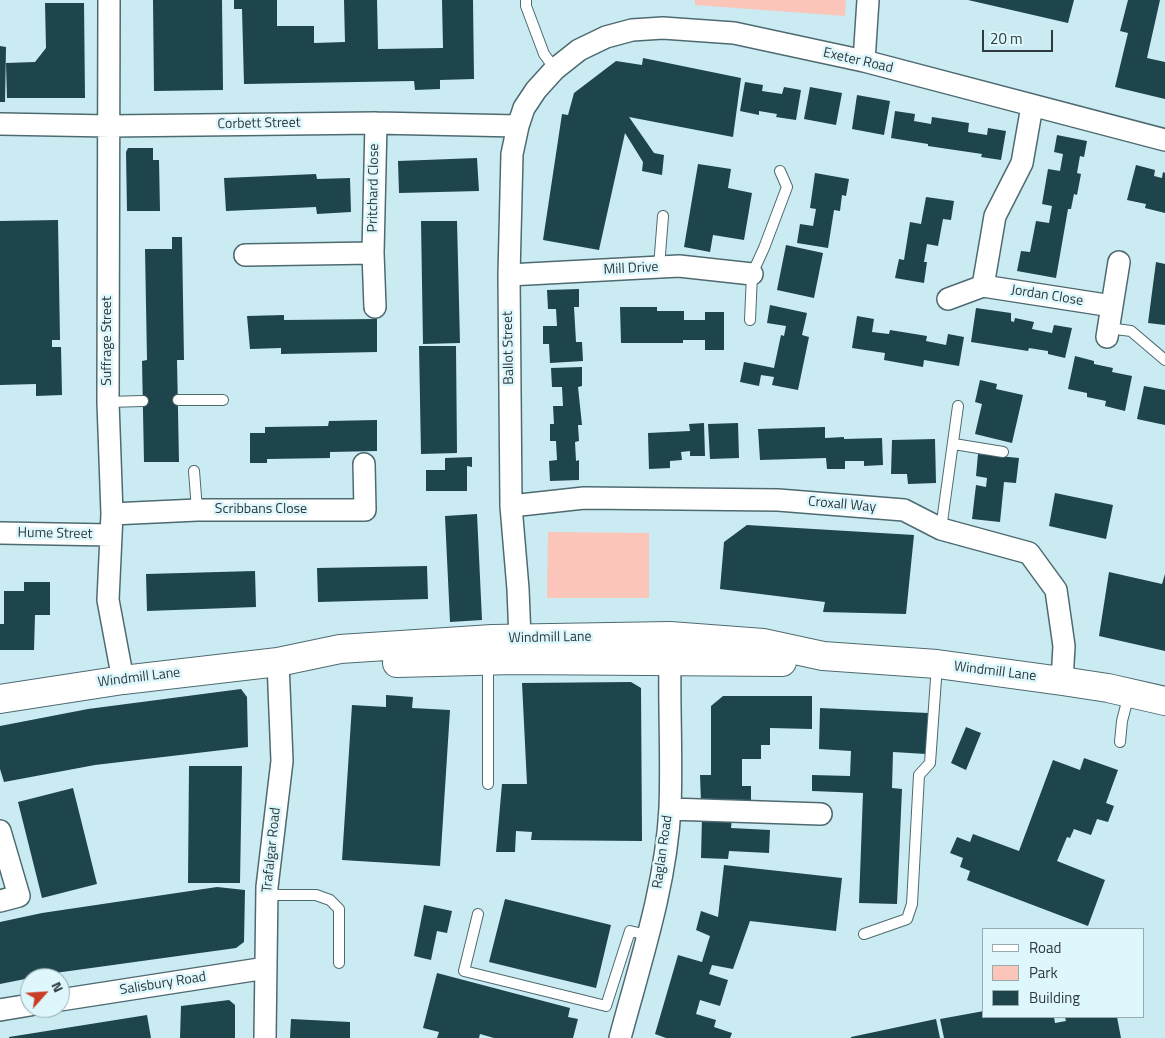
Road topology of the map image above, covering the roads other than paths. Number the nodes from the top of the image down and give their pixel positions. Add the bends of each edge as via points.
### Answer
1 (109, 0) edge
2 (526, 0) edge
3 (868, 0) edge
4 (864, 61) junction
5 (555, 69) junction
6 (1032, 106) junction
7 (376, 123) junction
8 (0, 124) edge
9 (110, 126) junction
10 (518, 126) junction
11 (1165, 140) edge
12 (780, 171) dead end
13 (663, 216) dead end
14 (373, 253) junction
15 (245, 254) dead end
16 (1119, 262) dead end
17 (659, 267) junction
18 (752, 274) junction
19 (509, 275) junction
20 (982, 286) junction
21 (948, 299) dead end
22 (1112, 306) junction
23 (375, 307) dead end
24 (750, 320) dead end
25 (1108, 332) joint
26 (1165, 360) edge
27 (178, 400) dead end
28 (223, 400) dead end
29 (143, 401) dead end
30 (108, 402) junction
31 (958, 406) dead end
32 (954, 444) junction
33 (1003, 452) dead end
34 (364, 464) dead end
35 (194, 470) dead end
36 (511, 506) junction
37 (197, 510) junction
38 (112, 514) junction
39 (941, 529) junction
40 (0, 533) edge
41 (111, 535) junction
42 (520, 639) junction
43 (672, 648) junction
44 (496, 661) junction
45 (571, 661) junction
46 (278, 662) junction
47 (937, 664) junction
48 (123, 680) junction
49 (1062, 681) junction
50 (1129, 693) junction
51 (0, 699) edge
52 (1165, 701) edge
53 (1120, 742) dead end
54 (488, 784) dead end
55 (670, 809) junction
56 (821, 814) dead end
57 (0, 830) edge
58 (267, 895) junction
59 (0, 901) edge
60 (478, 914) dead end
61 (864, 934) dead end
62 (647, 935) junction
63 (339, 963) dead end
64 (266, 968) junction
65 (70, 998) edge
66 (629, 1004) junction
67 (606, 1006) junction
68 (20, 1007) edge
69 (0, 1010) edge
70 (266, 1038) edge
71 (620, 1038) edge

1 - 9 street, Suffrage Street
2 - 5 lane via 544,54
3 - 4 street
4 - 5 street, Exeter Road via 734,33 663,28 632,30 606,37 579,50
4 - 6 street, Exeter Road
5 - 10 street, Ballot Street via 524,108
6 - 11 street, Exeter Road
6 - 20 street via 1022,163 995,216
7 - 9 street, Corbett Street
7 - 10 street, Corbett Street
7 - 14 street, Pritchard Close
8 - 9 street, Corbett Street
9 - 30 street, Suffrage Street
10 - 19 street, Ballot Street via 512,154
12 - 18 lane via 787,187
13 - 17 lane
14 - 15 street
14 - 23 street, Pritchard Close
16 - 22 street
17 - 18 street, Mill Drive
17 - 19 street, Mill Drive
18 - 24 lane
19 - 36 street, Ballot Street
20 - 21 street, Jordan Close
20 - 22 street, Jordan Close
22 - 25 street
25 - 26 lane via 1131,331
27 - 28 lane
29 - 30 lane
30 - 38 street, Suffrage Street
31 - 32 lane
32 - 33 lane
32 - 39 lane
34 - 37 street, Scribbans Close via 365,510
35 - 37 lane
36 - 39 street, Croxall Way via 584,498 778,500 904,510
36 - 42 street, Ballot Street
37 - 38 street, Scribbans Close
38 - 41 street, Suffrage Street
39 - 49 street, Croxall Way via 1029,554 1056,590 1064,646
40 - 41 street, Hume Street
41 - 48 street, Suffrage Street via 108,600
42 - 43 main road, Windmill Lane via 609,637
42 - 44 street via 515,648
42 - 45 street via 524,647 561,649
42 - 46 main road, Windmill Lane via 340,650
43 - 45 main road, Windmill Lane
43 - 47 main road, Windmill Lane via 783,662 823,656
43 - 55 street, Raglan Road
44 - 45 main road, Windmill Lane
44 - 46 main road, Windmill Lane via 343,665
44 - 54 lane
46 - 48 main road, Windmill Lane
46 - 58 street, Trafalgar Road via 282,761
47 - 49 main road, Windmill Lane
47 - 61 lane via 930,763 919,775 910,912 907,920
48 - 51 main road, Windmill Lane
49 - 50 main road, Windmill Lane
50 - 52 main road, Windmill Lane
50 - 53 lane
55 - 56 street
55 - 62 street, Raglan Road via 661,876
57 - 59 street via 19,896
58 - 63 lane via 316,895 330,900 339,909
58 - 64 street, Trafalgar Road
60 - 67 lane via 464,972
62 - 66 street, Raglan Road
62 - 67 lane via 630,931
64 - 65 street, Salisbury Road
64 - 70 street, Trafalgar Road
66 - 67 lane
66 - 71 street, Raglan Road
68 - 69 street

